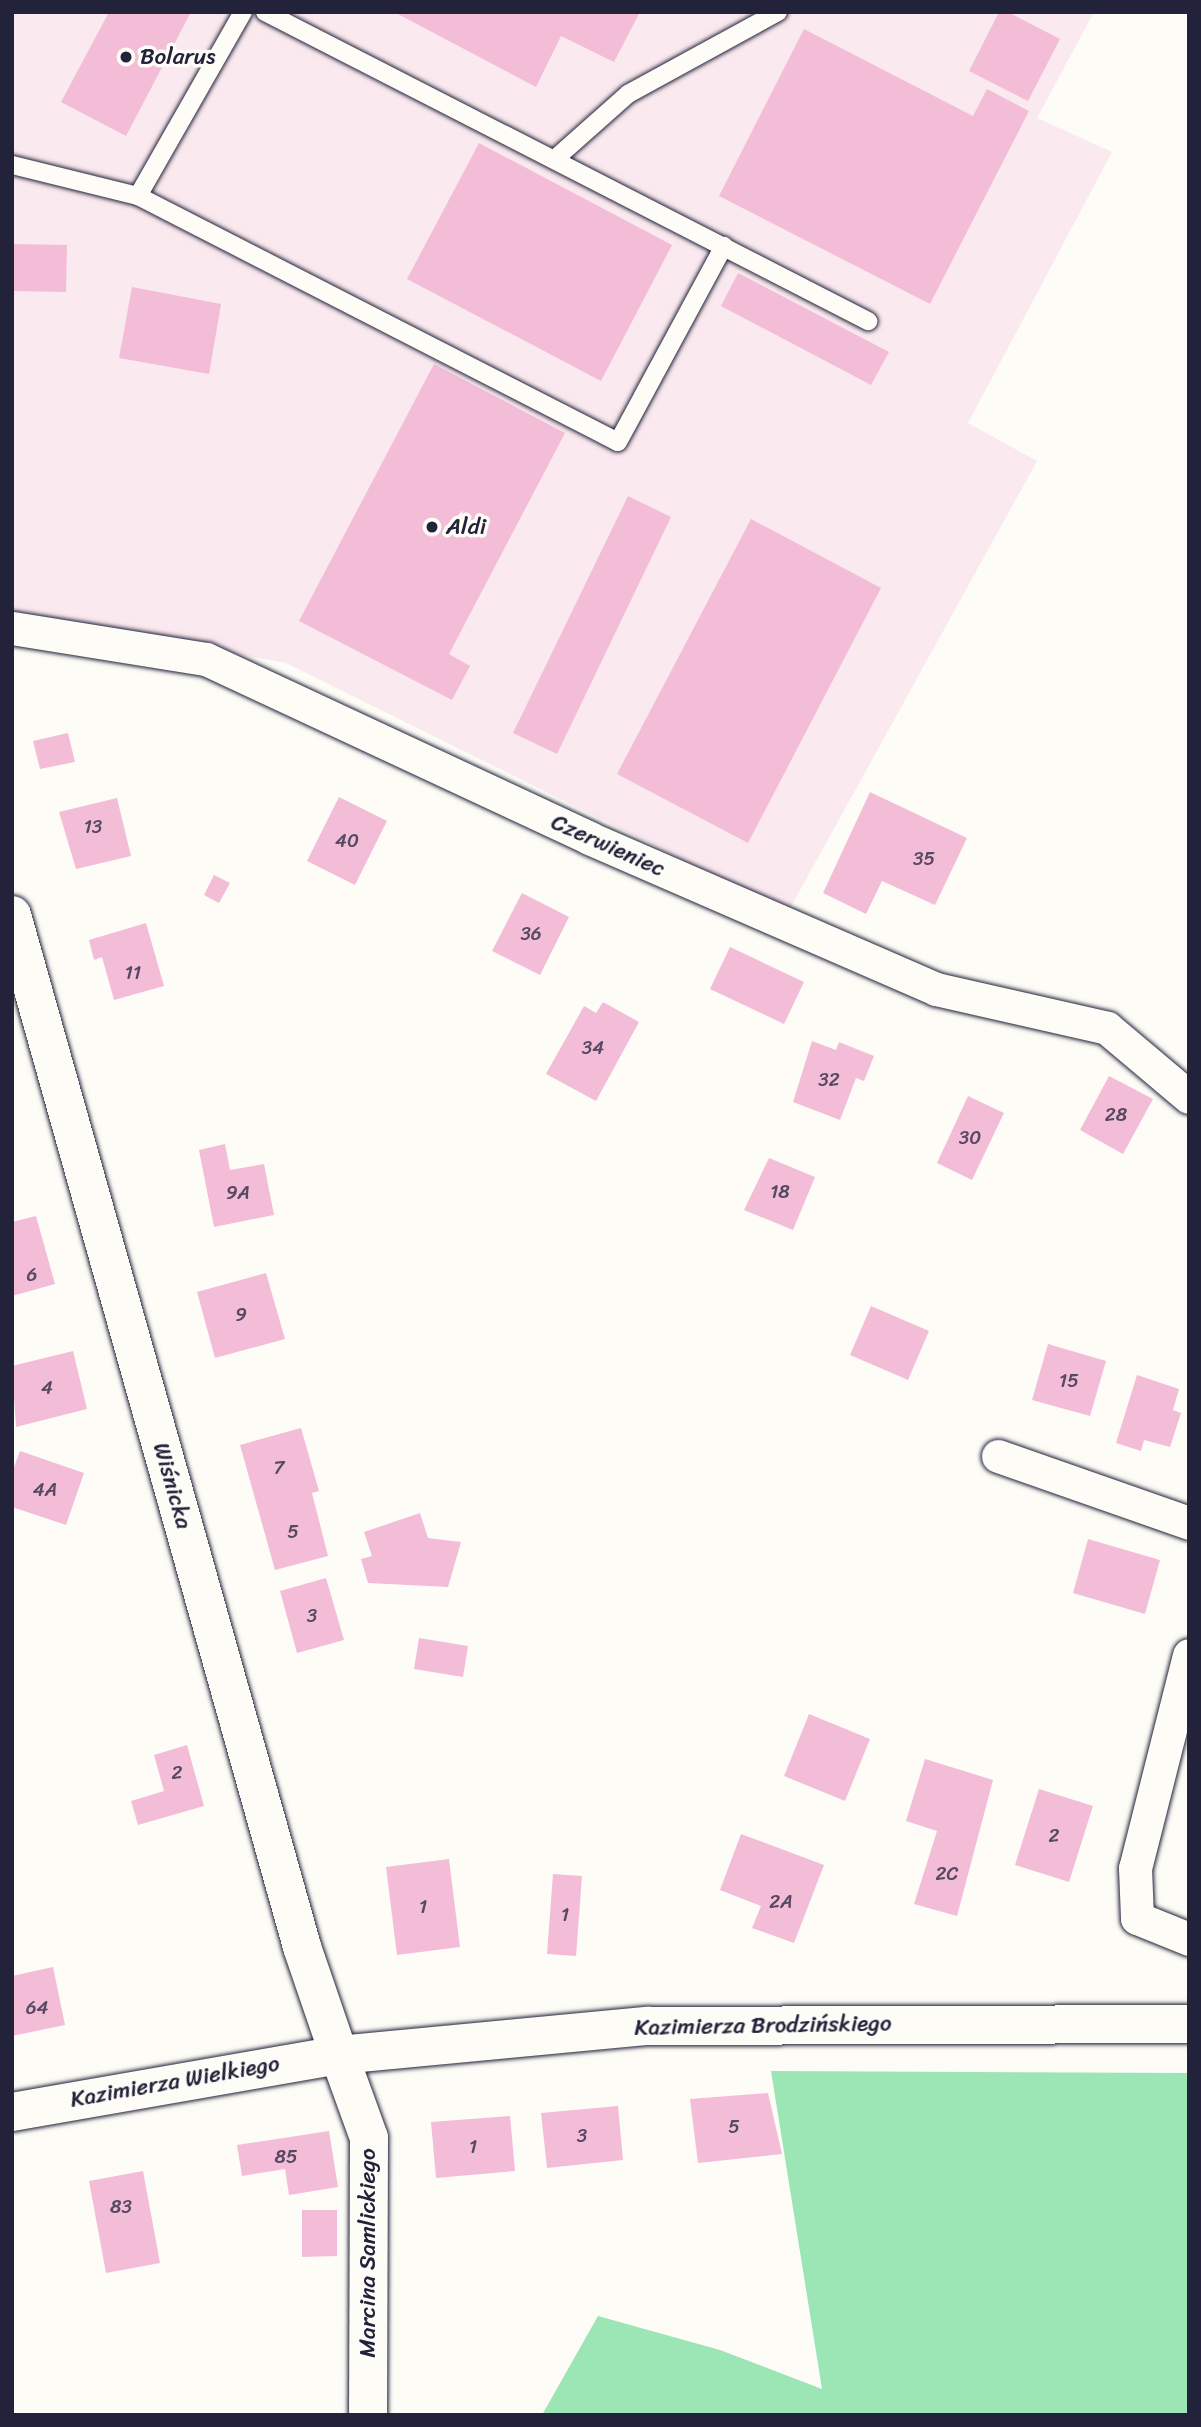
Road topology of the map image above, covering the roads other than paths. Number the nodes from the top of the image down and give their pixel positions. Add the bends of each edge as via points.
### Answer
1 (243, 12) edge
2 (265, 12) edge
3 (778, 12) edge
4 (556, 158) junction
5 (12, 164) edge
6 (138, 195) junction
7 (724, 246) junction
8 (868, 321) dead end
9 (12, 628) edge
10 (12, 915) edge
11 (1189, 1097) edge
12 (998, 1456) dead end
13 (1189, 1523) edge
14 (1189, 1655) edge
15 (1189, 1939) edge
16 (1189, 2024) edge
17 (339, 2054) junction
18 (12, 2112) edge
19 (368, 2415) edge

1 - 6 lane
2 - 4 lane
3 - 4 lane via 628,94
4 - 7 lane
5 - 6 lane
6 - 7 lane via 618,442
7 - 8 lane
9 - 11 street, Czerwieniec via 206,659 589,838 936,989 1107,1028
10 - 17 main road, Wiśnicka via 302,1947
12 - 13 street
14 - 15 street via 1135,1868 1137,1918
16 - 17 main road, Kazimierza Brodzińskiego via 648,2026
17 - 18 main road, Kazimierza Wielkiego
17 - 19 main road, Marcina Samlickiego via 369,2138

